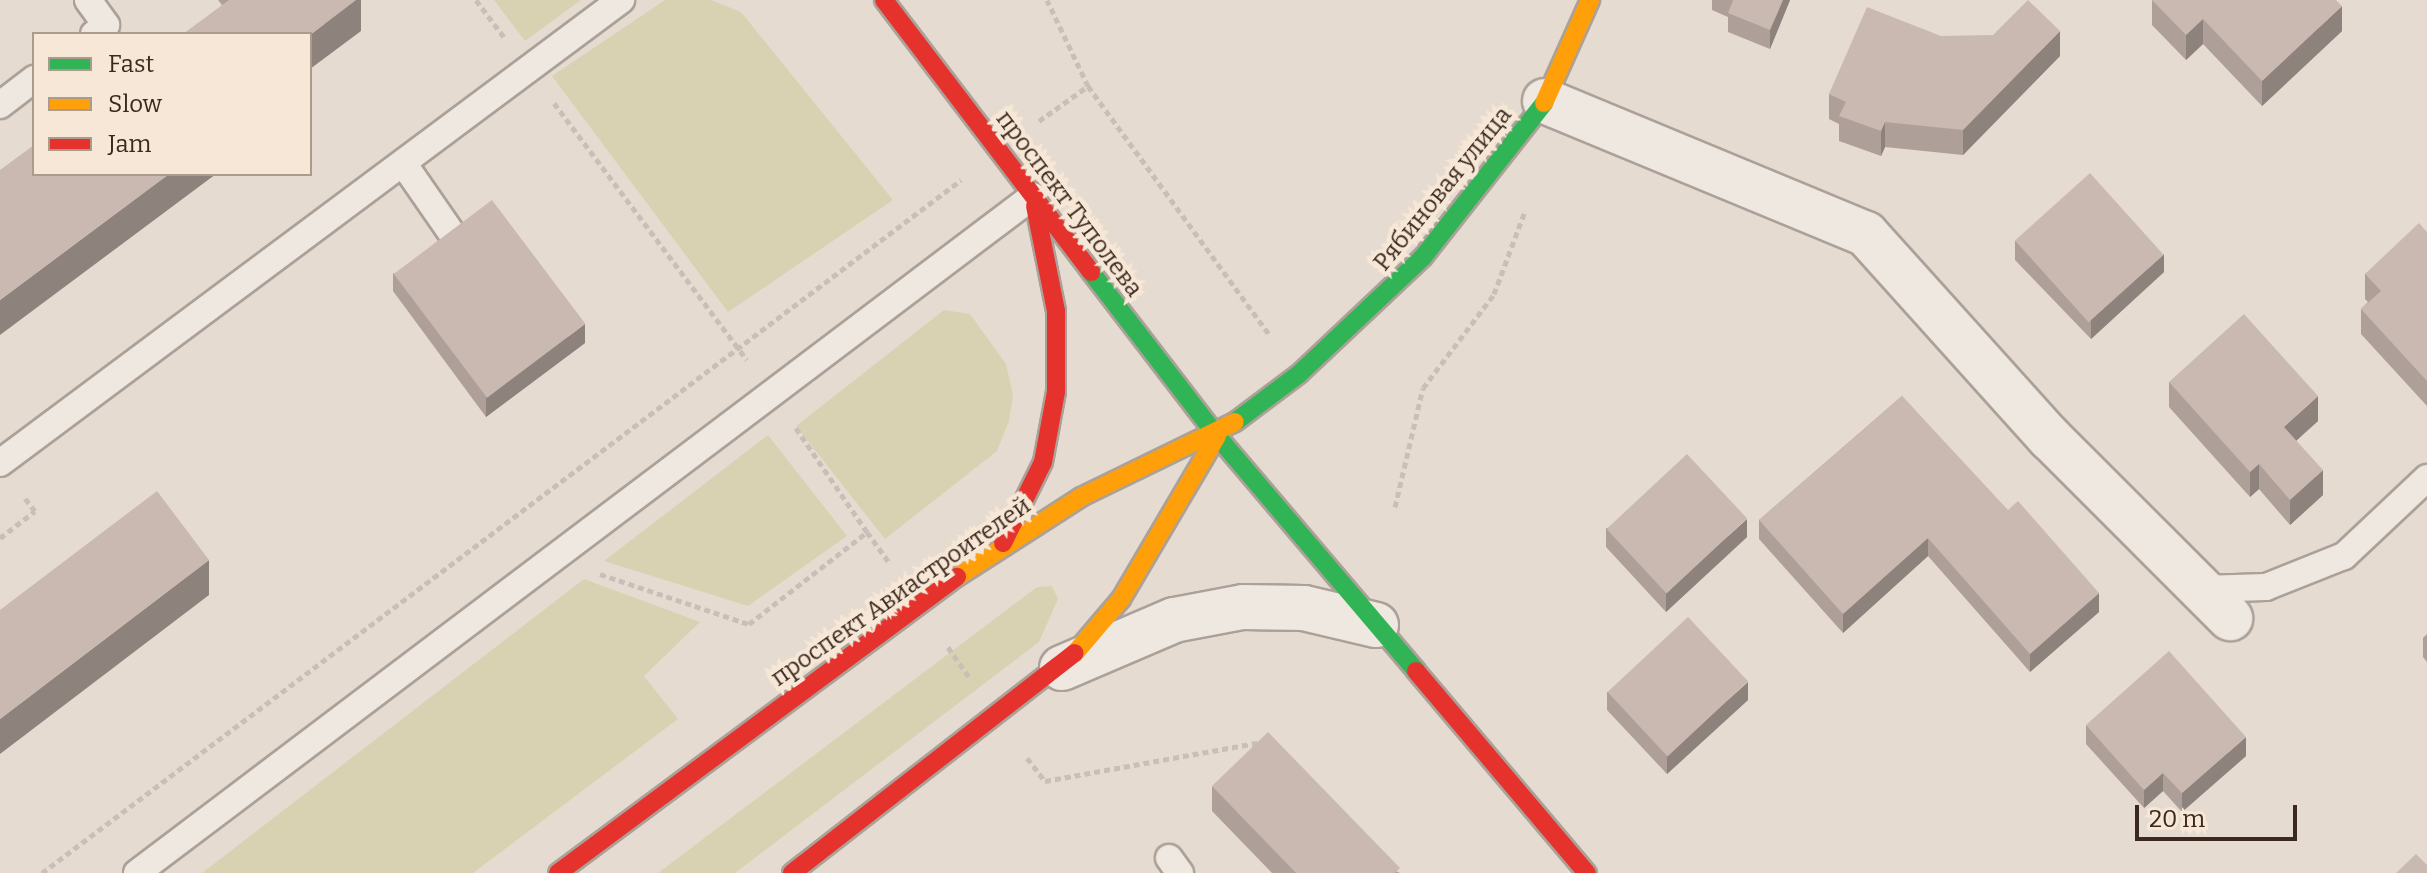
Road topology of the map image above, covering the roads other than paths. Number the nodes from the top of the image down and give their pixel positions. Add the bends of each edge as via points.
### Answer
1 (88, 0) edge
2 (621, 0) edge
3 (884, 0) edge
4 (1590, 0) edge
5 (97, 32) edge
6 (32, 81) edge
7 (1545, 101) junction
8 (0, 105) edge
9 (403, 163) junction
10 (1033, 196) junction
11 (450, 231) edge
12 (1217, 436) junction
13 (0, 463) edge
14 (2427, 478) edge
15 (1003, 543) junction
16 (2216, 604) joint
17 (1376, 625) junction
18 (1062, 668) junction
19 (137, 873) edge
20 (558, 873) edge
21 (792, 873) edge
22 (1587, 873) edge

1 - 5 lane via 106,25
2 - 9 lane
3 - 10 main road, проспект Туполева
4 - 7 main road, Рябиновая улица
6 - 8 lane
7 - 12 main road, Рябиновая улица via 1423,257 1299,374
7 - 16 street via 1866,234 2050,438
9 - 11 lane
9 - 13 lane
10 - 12 main road, проспект Туполева
10 - 15 main road via 1056,311 1056,392 1043,462
10 - 19 lane
12 - 15 main road, проспект Авиастроителей via 1081,497
12 - 17 main road, проспект Туполева
12 - 18 main road via 1121,599
14 - 16 lane via 2344,556
15 - 20 main road, проспект Авиастроителей
17 - 18 street via 1304,608 1243,607 1174,620
17 - 22 main road, проспект Туполева
18 - 21 main road

